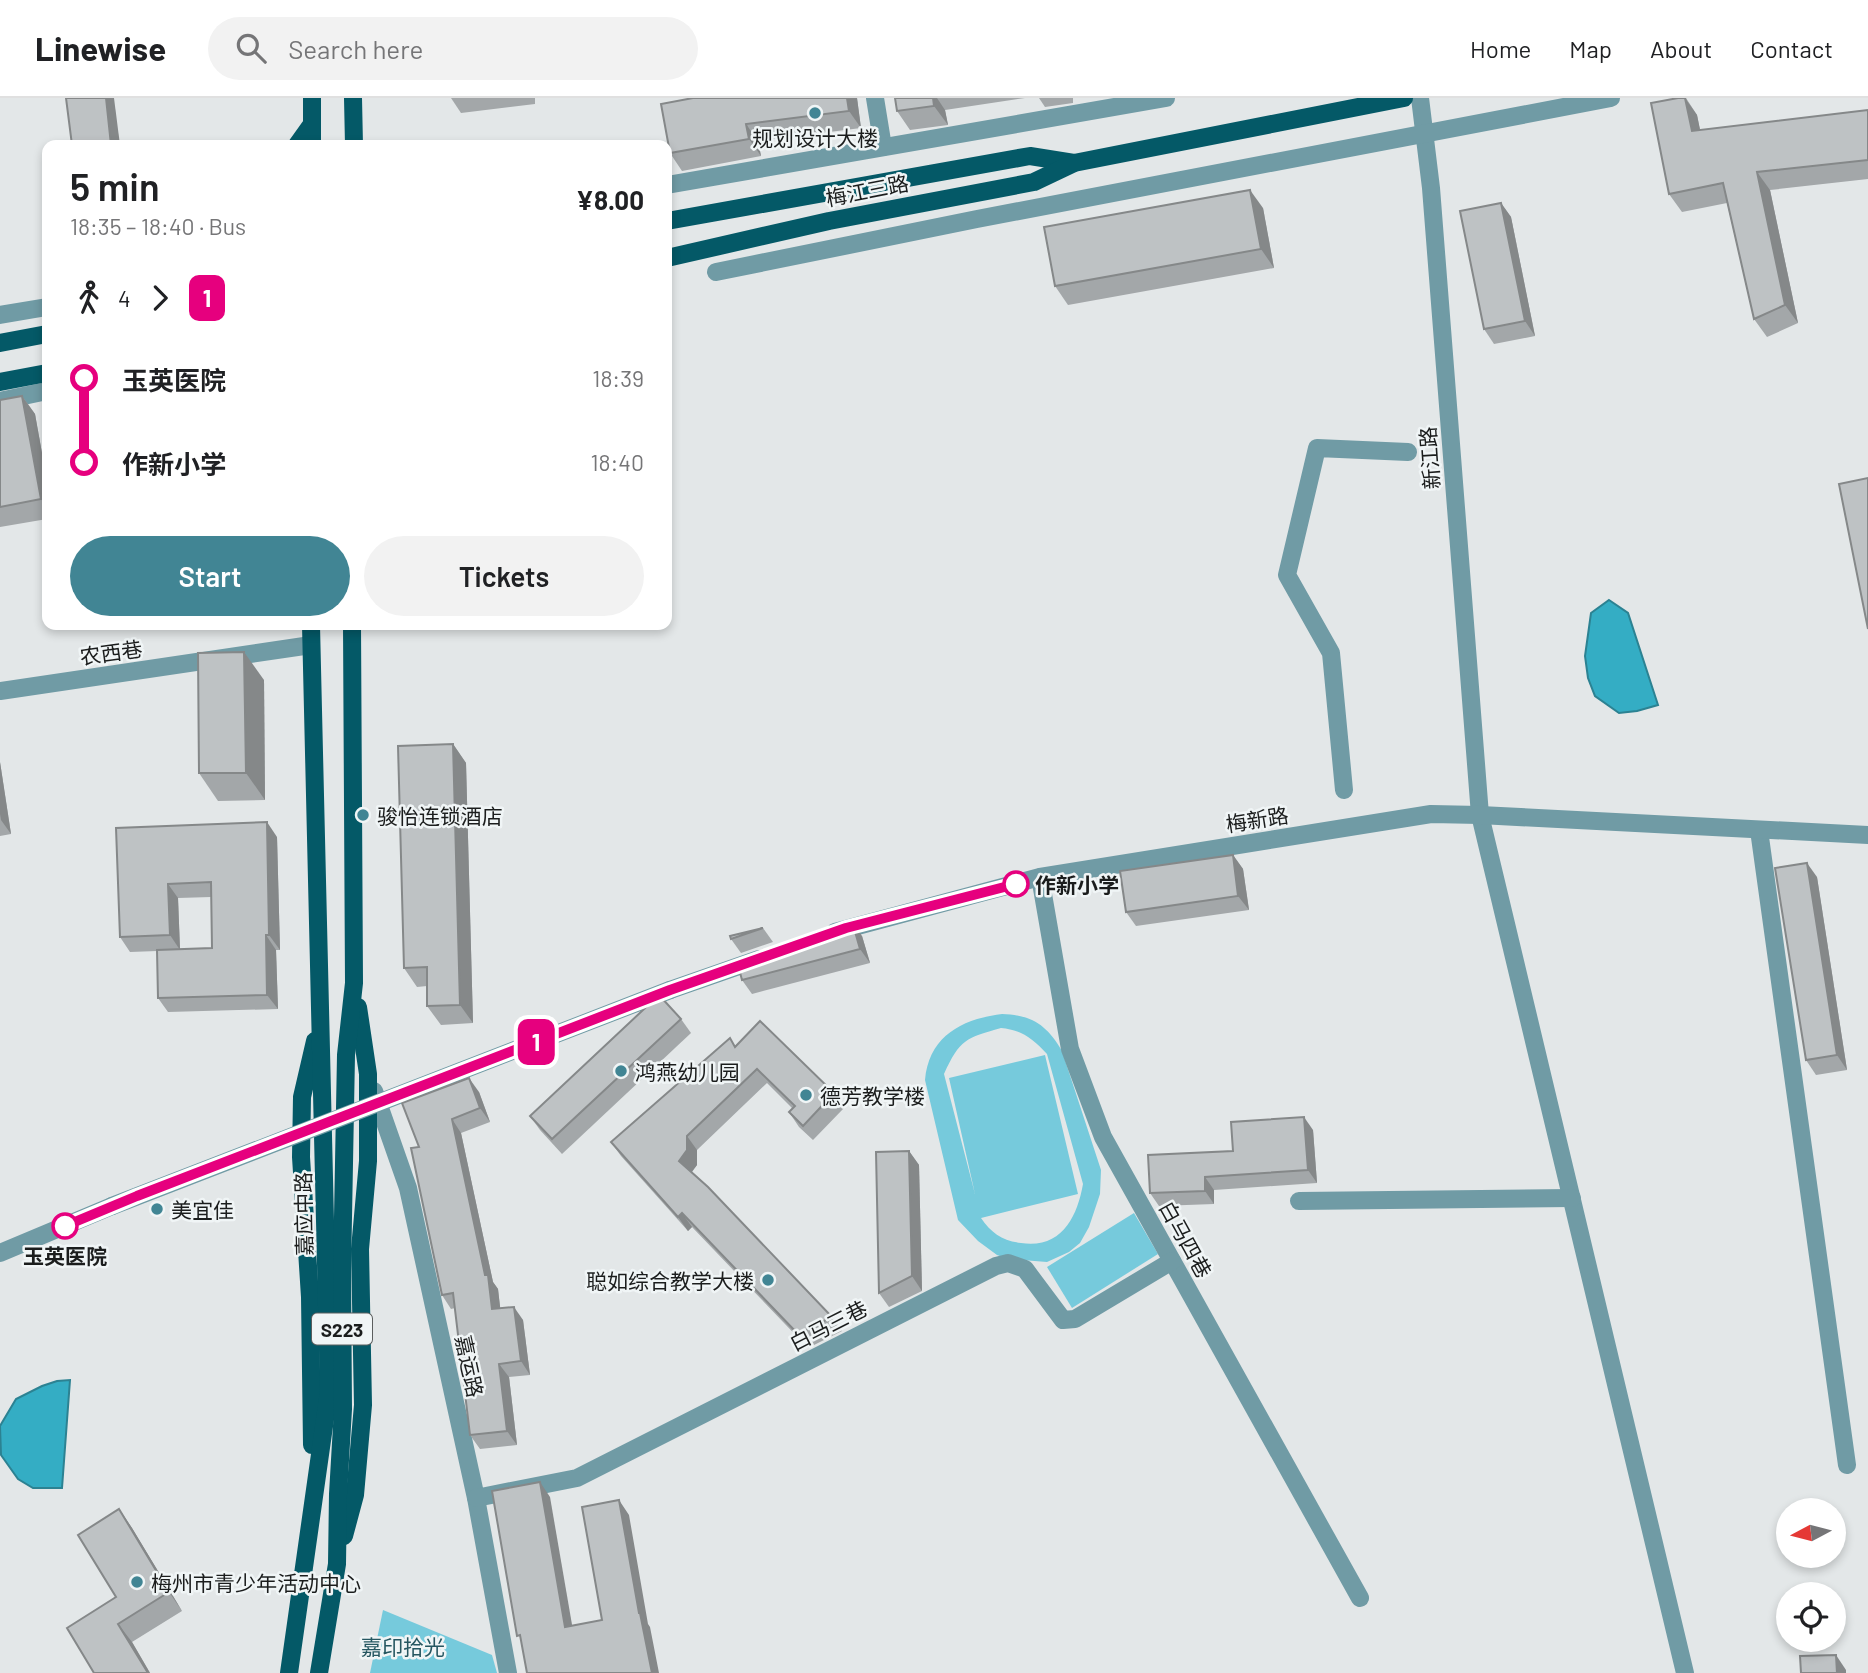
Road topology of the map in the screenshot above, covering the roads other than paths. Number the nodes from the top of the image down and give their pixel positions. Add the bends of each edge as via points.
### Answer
1 (312, 98) edge
2 (353, 98) edge
3 (875, 98) edge
4 (1166, 98) edge
5 (1404, 98) edge
6 (1420, 98) edge
7 (1611, 98) edge
8 (312, 124) junction
9 (301, 140) edge
10 (312, 140) edge
11 (354, 140) edge
12 (883, 147) junction
13 (1074, 163) junction
14 (672, 184) edge
15 (672, 220) edge
16 (672, 256) edge
17 (716, 272) dead end
18 (42, 308) edge
19 (0, 315) edge
20 (42, 335) edge
21 (0, 343) edge
22 (42, 374) edge
23 (0, 382) edge
24 (42, 392) edge
25 (0, 401) edge
26 (1408, 452) dead end
27 (311, 630) edge
28 (352, 630) edge
29 (311, 645) junction
30 (0, 691) edge
31 (1344, 790) dead end
32 (1480, 815) junction
33 (1759, 830) junction
34 (1868, 835) edge
35 (1040, 877) junction
36 (821, 937) edge
37 (771, 955) edge
38 (354, 983) junction
39 (368, 1074) junction
40 (1572, 1198) junction
41 (1299, 1200) dead end
42 (0, 1253) edge
43 (1172, 1261) junction
44 (1847, 1465) dead end
45 (476, 1498) junction
46 (337, 1564) junction
47 (1360, 1598) dead end
48 (289, 1673) edge
49 (319, 1673) edge
50 (508, 1673) edge
51 (1685, 1673) edge

1 - 8 main road
2 - 11 main road
3 - 12 street
4 - 12 street
5 - 13 main road, 梅江三路
6 - 32 street, 新江路
7 - 17 street
8 - 9 main road
8 - 10 main road
12 - 14 street
13 - 15 main road, 梅江三路 via 1030,156
13 - 16 main road, 梅江三路 via 1034,182 829,220
18 - 19 street
20 - 21 main road
22 - 23 main road
24 - 25 street
26 - 31 street via 1317,448 1287,575 1331,653
27 - 29 main road
28 - 38 main road, 嘉应中路 / S223
29 - 30 street, 农西巷
29 - 48 main road via 321,1013 302,1097 301,1145 310,1297 313,1493
32 - 33 street, 梅新路
32 - 35 street, 梅新路 via 1431,814
32 - 40 street, 新江路
33 - 34 street, 梅新路
33 - 44 street
35 - 36 street, 梅新路
35 - 43 street, 白马四巷 via 1070,1049 1103,1137
37 - 42 street, bridge via 670,990
38 - 39 main road
38 - 46 main road, 嘉应中路 / S223 via 346,1055
39 - 45 street, 嘉运路 via 408,1188
39 - 46 main road via 368,1161 360,1249 363,1405 355,1495
40 - 41 street
40 - 51 street, 新江路
43 - 45 street, 白马三巷 via 1075,1319 1063,1321 1025,1269 996,1266 578,1478
43 - 47 street, 白马四巷
45 - 50 street, 嘉运路
46 - 49 main road, 嘉应中路 / S223

